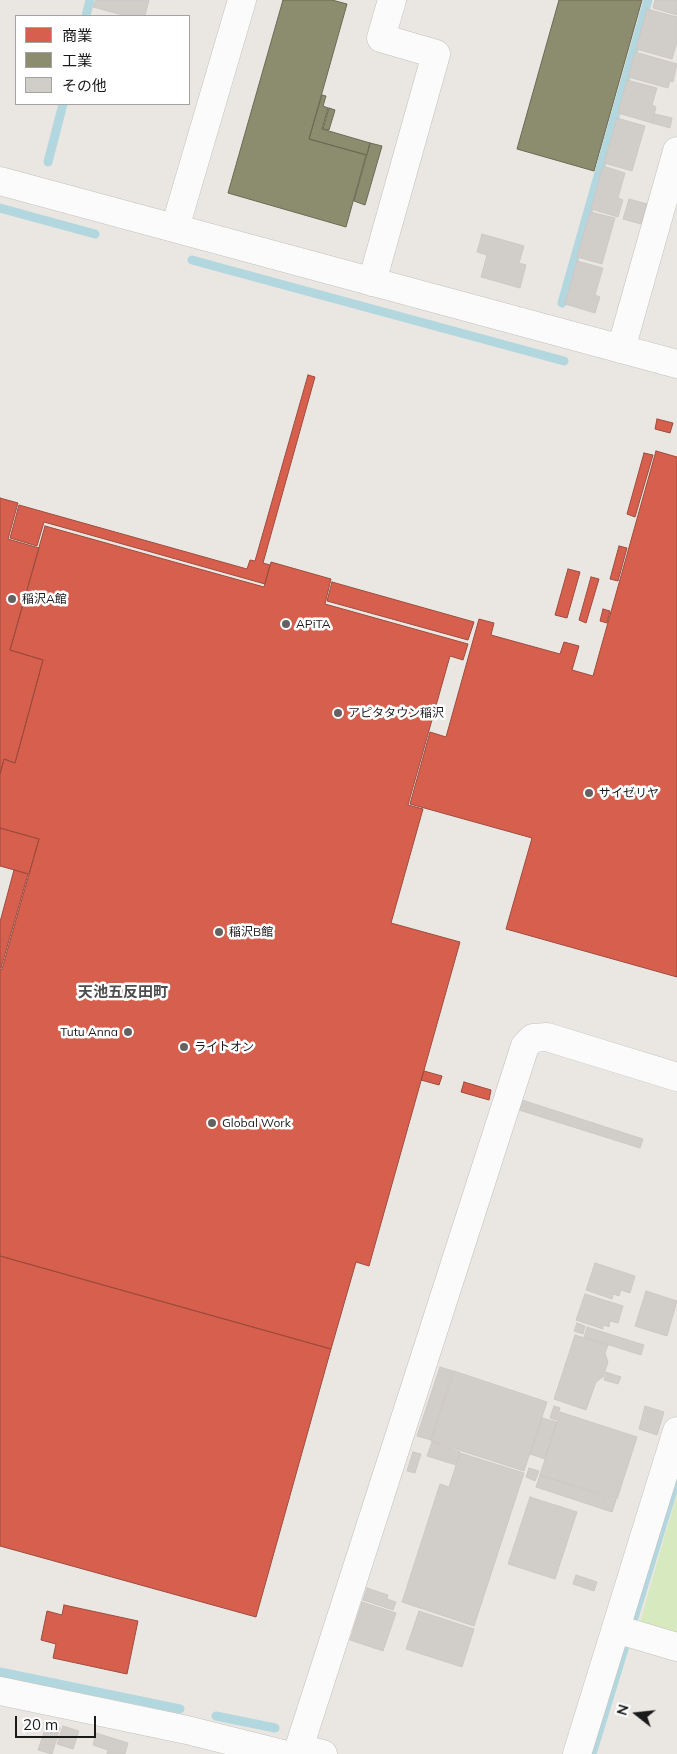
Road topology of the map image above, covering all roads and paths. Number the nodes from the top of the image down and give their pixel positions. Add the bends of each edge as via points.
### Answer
1 (242, 0) edge
2 (392, 0) edge
3 (677, 151) edge
4 (0, 181) edge
5 (176, 228) junction
6 (372, 282) junction
7 (621, 349) junction
8 (677, 364) edge
9 (677, 1077) edge
10 (677, 1431) edge
11 (616, 1629) junction
12 (677, 1647) edge
13 (0, 1691) edge
14 (245, 1750) edge
15 (292, 1753) edge
16 (577, 1754) edge

1 - 5 street
2 - 6 street via 381,38 436,54
3 - 7 street
4 - 5 street
5 - 6 street
6 - 7 street
7 - 8 street
9 - 15 street via 547,1037 533,1038 525,1046
10 - 11 street
11 - 12 street
11 - 16 street
13 - 14 street via 187,1730
14 - 15 street

